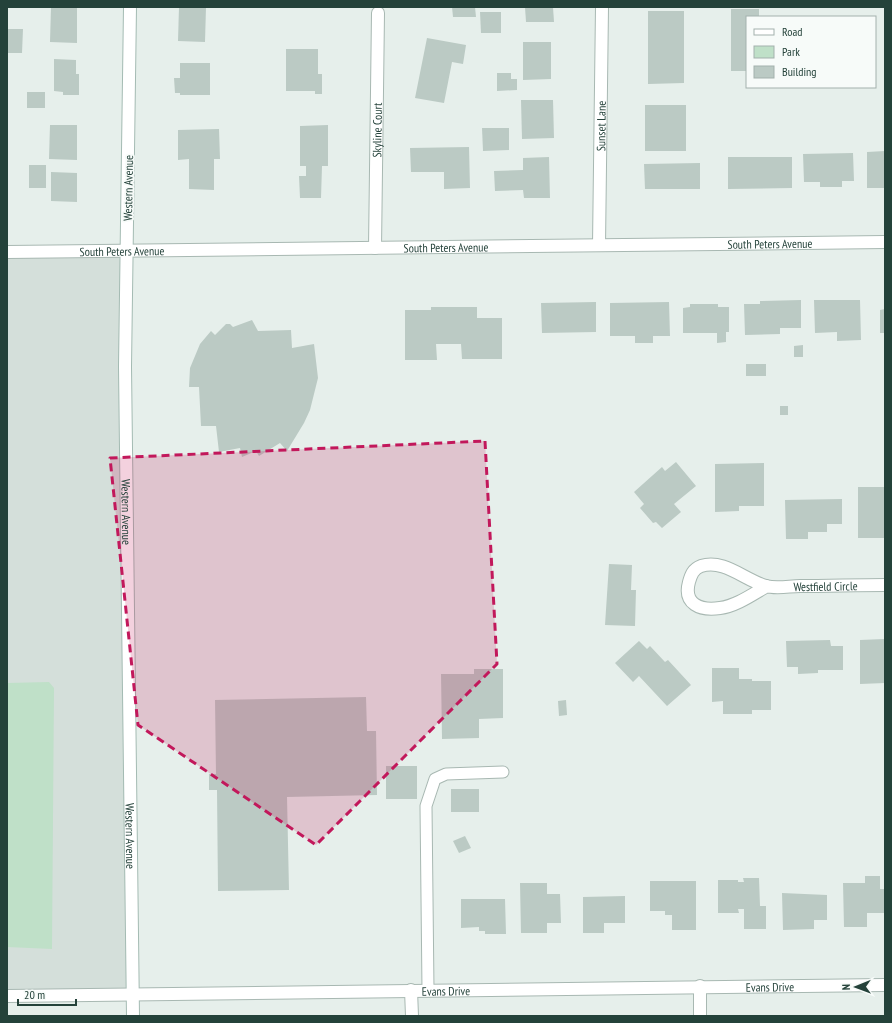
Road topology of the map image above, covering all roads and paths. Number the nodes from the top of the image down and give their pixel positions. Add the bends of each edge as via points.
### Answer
1 (130, 7) edge
2 (602, 7) edge
3 (378, 13) dead end
4 (885, 242) edge
5 (599, 245) junction
6 (374, 248) junction
7 (127, 251) junction
8 (7, 252) edge
9 (885, 585) edge
10 (767, 586) junction
11 (503, 772) dead end
12 (885, 985) edge
13 (700, 986) junction
14 (411, 990) junction
15 (428, 990) junction
16 (133, 994) junction
17 (7, 996) edge
18 (133, 1016) edge
19 (412, 1016) edge
20 (700, 1016) edge

1 - 7 street, Western Avenue
2 - 5 street, Sunset Lane
3 - 6 street, Skyline Court
4 - 5 street, South Peters Avenue
5 - 6 street, South Peters Avenue
6 - 7 street, South Peters Avenue
7 - 8 street, South Peters Avenue
7 - 16 street, Western Avenue via 125,367
9 - 10 street, Westfield Circle
10 - 10 street, Westfield Circle via 720,565 708,564 698,567 691,574 687,589 688,598 694,605 705,609 721,608
11 - 15 lane via 446,774 435,779 426,806
12 - 13 street, Evans Drive
13 - 15 street, Evans Drive
13 - 20 street
14 - 15 street, Evans Drive
14 - 16 street, Evans Drive
14 - 19 street
16 - 17 street, Evans Drive
16 - 18 street, Western Avenue

